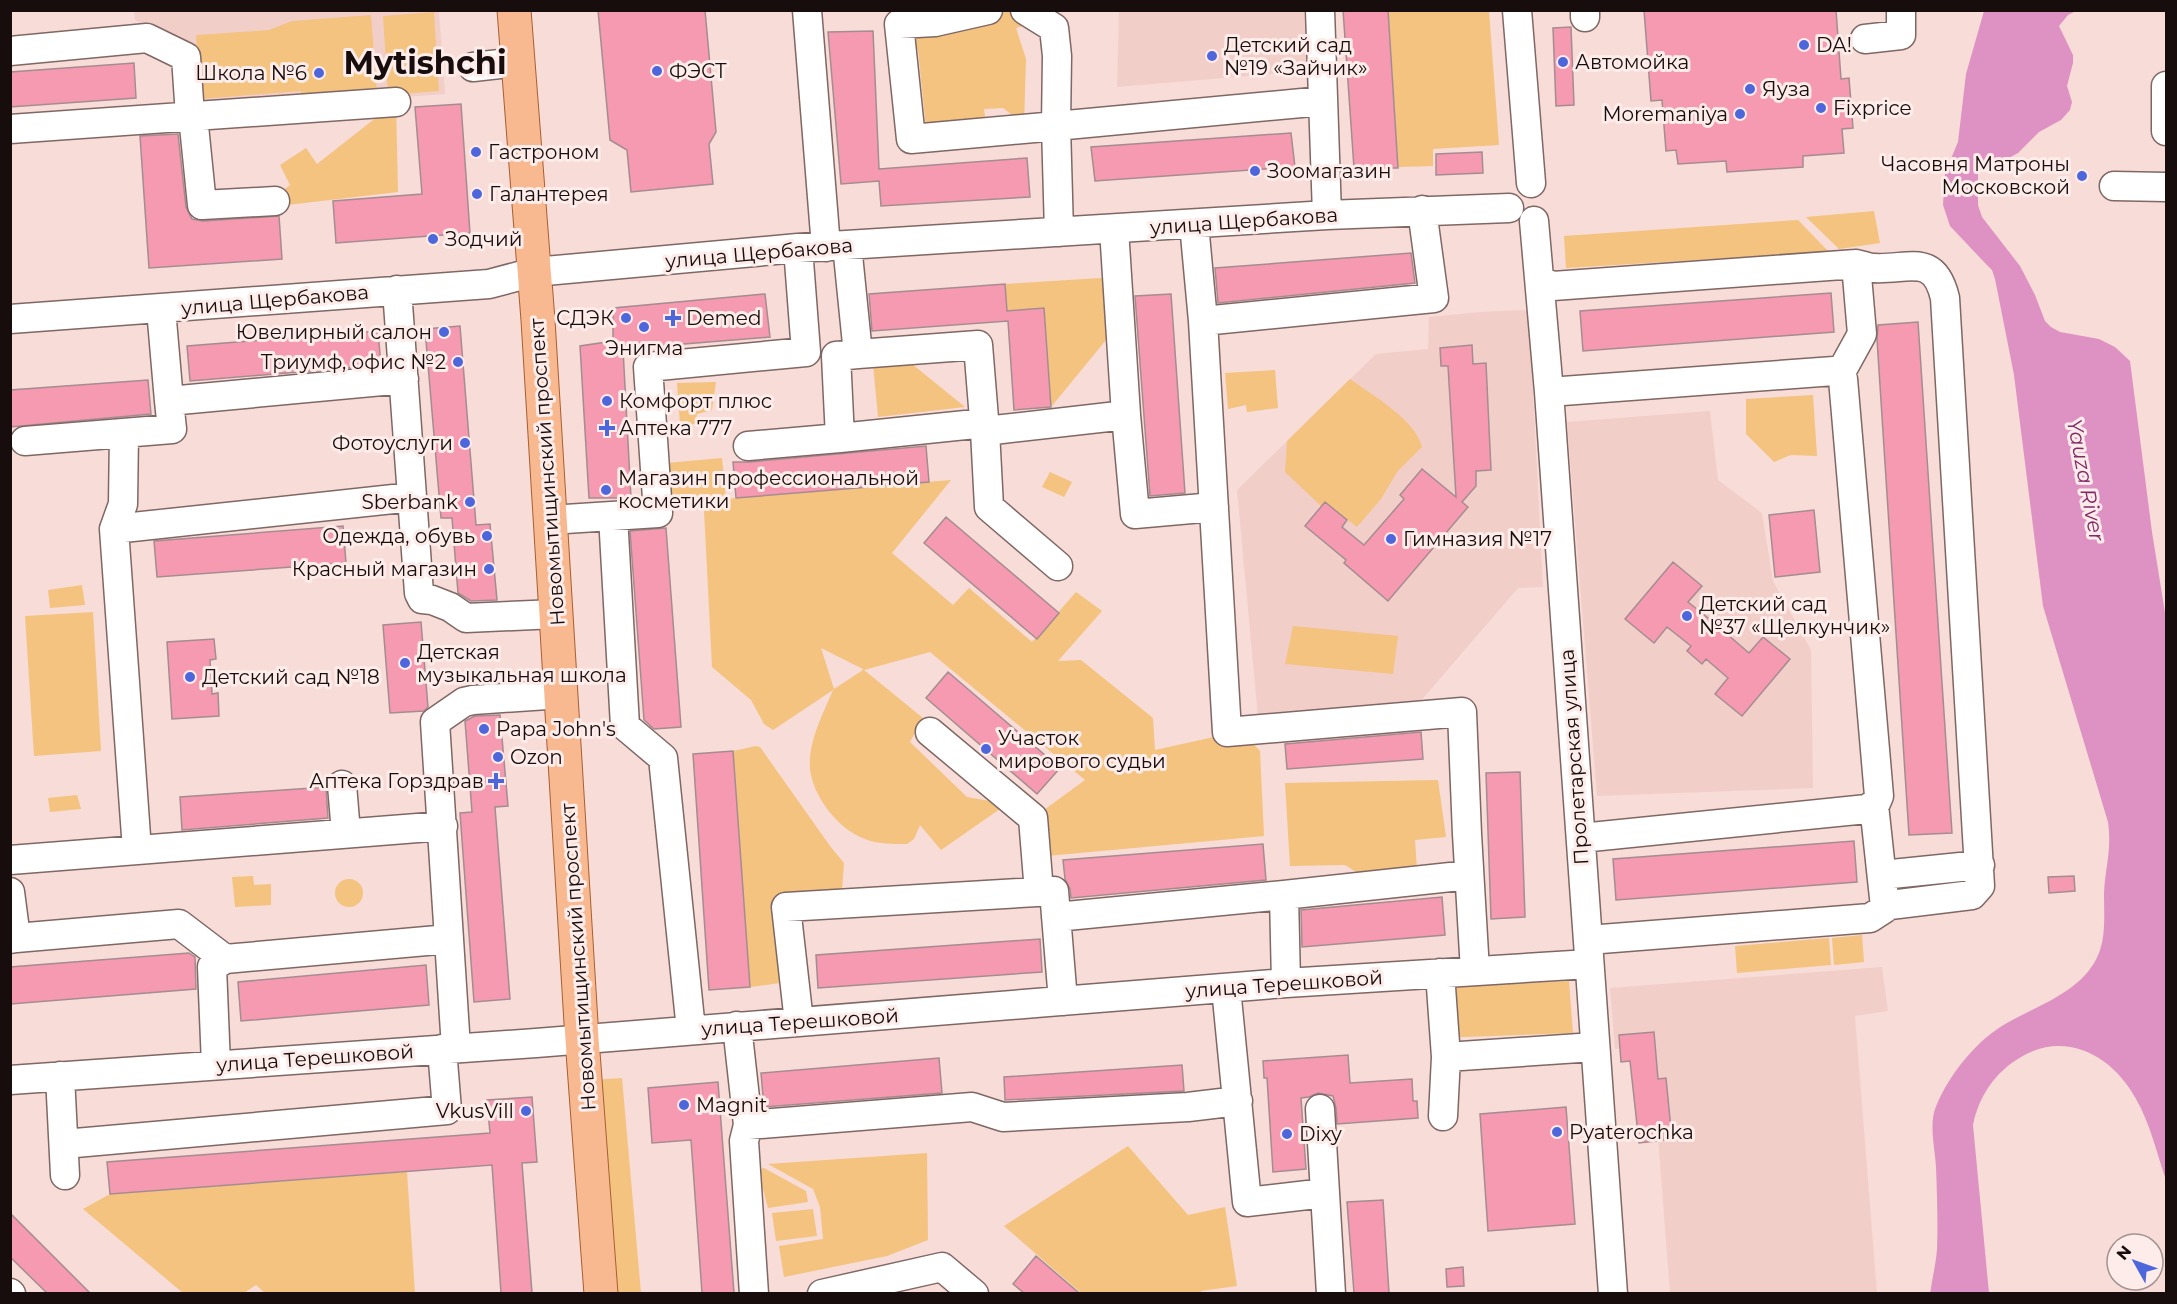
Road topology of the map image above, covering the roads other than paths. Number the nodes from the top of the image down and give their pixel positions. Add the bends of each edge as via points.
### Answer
1 (514, 10) edge
2 (807, 10) edge
3 (988, 10) edge
4 (1025, 10) edge
5 (1320, 10) edge
6 (1518, 10) edge
7 (1901, 10) edge
8 (935, 16) edge
9 (1865, 39) dead end
10 (10, 51) edge
11 (518, 62) junction
12 (473, 67) dead end
13 (2166, 86) edge
14 (1323, 100) junction
15 (396, 102) dead end
16 (192, 116) junction
17 (1056, 126) junction
18 (10, 129) edge
19 (2166, 131) edge
20 (1532, 183) junction
21 (2114, 186) dead end
22 (2166, 187) edge
23 (275, 201) dead end
24 (1509, 208) junction
25 (1422, 210) junction
26 (1327, 215) junction
27 (1533, 221) junction
28 (1194, 224) junction
29 (1114, 229) junction
30 (1059, 232) junction
31 (824, 247) junction
32 (1856, 264) junction
33 (488, 267) dead end
34 (534, 272) junction
35 (1540, 281) junction
36 (397, 290) junction
37 (10, 301) edge
38 (161, 309) junction
39 (10, 319) edge
40 (1203, 321) junction
41 (858, 354) junction
42 (1840, 374) junction
43 (404, 379) junction
44 (1549, 392) junction
45 (169, 401) junction
46 (1126, 415) junction
47 (985, 427) junction
48 (124, 432) junction
49 (840, 438) junction
50 (26, 441) dead end
51 (748, 446) dead end
52 (412, 496) junction
53 (1215, 507) junction
54 (613, 516) junction
55 (550, 520) junction
56 (114, 529) junction
57 (1058, 566) dead end
58 (556, 614) junction
59 (562, 694) junction
60 (930, 732) dead end
61 (342, 785) dead end
62 (1874, 805) junction
63 (443, 826) junction
64 (346, 833) junction
65 (1581, 838) junction
66 (137, 850) junction
67 (10, 860) edge
68 (1980, 865) junction
69 (1469, 875) junction
70 (1882, 875) junction
71 (10, 892) edge
72 (1039, 892) junction
73 (1284, 895) junction
74 (1885, 907) junction
75 (1056, 917) junction
76 (13, 938) edge
77 (449, 939) junction
78 (1588, 946) junction
79 (225, 959) junction
80 (1475, 971) junction
81 (1440, 973) junction
82 (1286, 983) junction
83 (1226, 988) junction
84 (1063, 1001) junction
85 (799, 1022) junction
86 (737, 1026) junction
87 (691, 1030) junction
88 (582, 1039) junction
89 (1594, 1047) junction
90 (449, 1049) junction
91 (1446, 1057) junction
92 (216, 1065) junction
93 (60, 1076) junction
94 (10, 1080) edge
95 (1238, 1101) junction
96 (1320, 1109) dead end
97 (1443, 1116) dead end
98 (748, 1125) junction
99 (64, 1144) junction
100 (65, 1175) dead end
101 (1325, 1193) junction
102 (601, 1293) edge
103 (754, 1293) edge
104 (822, 1293) edge
105 (974, 1293) edge
106 (1331, 1293) edge
107 (1612, 1293) edge

1 - 11 main road, Новомытищинский проспект
2 - 31 street
3 - 8 street
4 - 17 street via 1054,28
5 - 14 street
6 - 20 street
7 - 9 street via 1901,35
8 - 17 street via 899,24 911,140
10 - 16 street via 147,39 186,57
11 - 12 street
11 - 34 main road, Новомытищинский проспект
13 - 19 street
14 - 17 street
14 - 26 street
15 - 16 street
16 - 18 street
16 - 23 street via 202,205
17 - 30 street
20 - 24 street via 1514,189
20 - 27 street via 1541,188 1547,201 1542,216
21 - 22 street
24 - 25 street, улица Щербакова
24 - 27 street via 1521,221
25 - 26 street, улица Щербакова
25 - 40 street via 1434,298
26 - 28 street, улица Щербакова
27 - 35 street, Пролетарская улица
28 - 29 street, улица Щербакова
28 - 40 street
29 - 30 street, улица Щербакова
29 - 46 street
30 - 31 street, улица Щербакова
31 - 34 street, улица Щербакова
31 - 41 street
31 - 54 street via 806,352 648,367 658,513
32 - 35 street via 1553,286
32 - 42 street via 1862,334
32 - 68 street via 1877,268 1925,267 1938,277 1945,298
33 - 37 street, улица Щербакова
34 - 36 street, улица Щербакова via 489,284
34 - 55 main road, Новомытищинский проспект
35 - 44 street, Пролетарская улица
36 - 38 street, улица Щербакова
36 - 43 street
38 - 39 street, улица Щербакова
38 - 45 street
40 - 53 street
41 - 47 street via 978,345
41 - 49 street via 836,356
42 - 44 street via 1834,371
42 - 62 street via 1879,796
43 - 45 street
43 - 52 street
44 - 65 street, Пролетарская улица via 1565,557
45 - 48 street via 172,429
46 - 47 street
46 - 53 street via 1135,514
47 - 49 street
47 - 57 street via 989,507
48 - 50 street
48 - 56 street via 123,504
49 - 51 street
52 - 56 street
52 - 58 street via 422,599 450,607 466,618
53 - 69 street via 1227,732 1462,712
54 - 55 street
54 - 87 street via 625,726 663,758
55 - 58 main road, Новомытищинский проспект
56 - 66 street
58 - 59 main road, Новомытищинский проспект
59 - 63 street via 473,700 435,722
59 - 88 main road, Новомытищинский проспект
60 - 72 street via 1033,818
61 - 64 street
62 - 65 street via 1867,809
62 - 70 street
63 - 64 street
63 - 77 street
64 - 66 street
65 - 78 street, Пролетарская улица
66 - 67 street
68 - 70 street
68 - 74 street, улица Терешковой via 1981,881 1975,894
69 - 73 street
69 - 80 street
70 - 74 street
71 - 76 street
72 - 75 street via 1054,891
72 - 85 street via 786,907
73 - 75 street
73 - 82 street
74 - 78 street, улица Терешковой via 1870,918
75 - 84 street
76 - 79 street via 179,924
77 - 79 street
77 - 90 street
78 - 80 street, улица Терешковой
78 - 89 street, Пролетарская улица
79 - 92 street via 212,967
80 - 81 street, улица Терешковой
81 - 82 street, улица Терешковой
81 - 91 street
82 - 83 street, улица Терешковой
83 - 84 street, улица Терешковой
83 - 95 street
84 - 85 street, улица Терешковой
85 - 86 street, улица Терешковой
86 - 87 street, улица Терешковой
86 - 98 street
87 - 88 street, улица Терешковой
88 - 90 street, улица Терешковой
88 - 102 main road, Новомытищинский проспект
89 - 91 street
89 - 107 street, Пролетарская улица
90 - 92 street, улица Терешковой
90 - 99 street via 447,1110
91 - 97 street
92 - 93 street, улица Терешковой
93 - 94 street, улица Терешковой
93 - 99 street
95 - 98 street via 1003,1117 972,1107
95 - 101 street via 1247,1203
96 - 101 street
98 - 103 street via 744,1141
99 - 100 street
101 - 106 street
104 - 105 street via 942,1267

